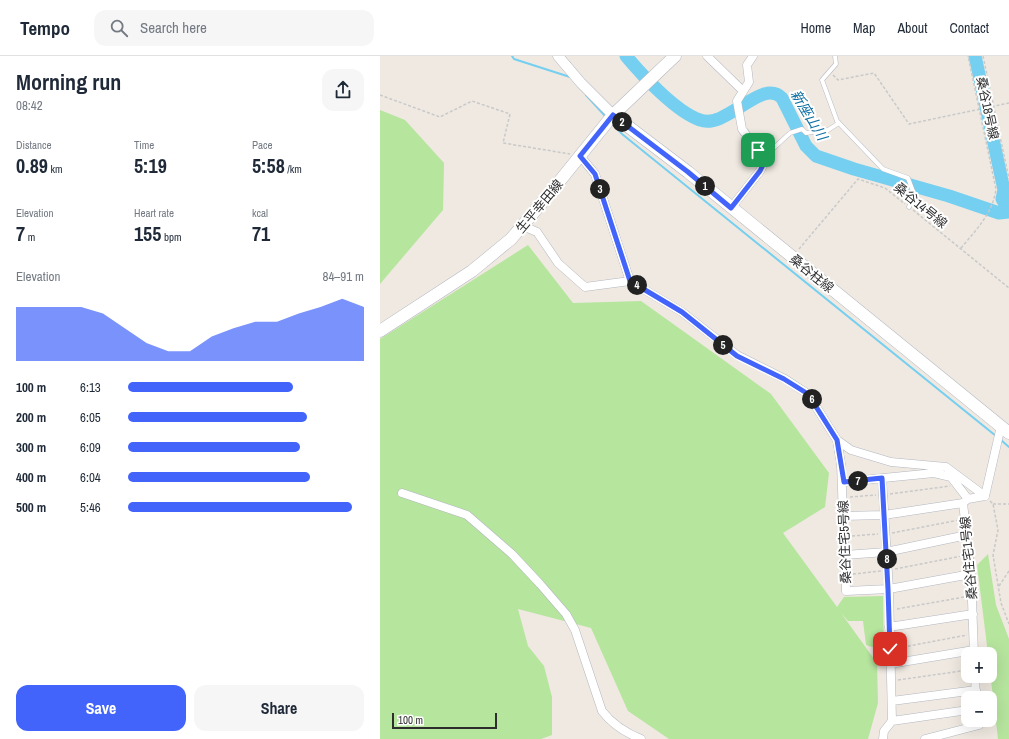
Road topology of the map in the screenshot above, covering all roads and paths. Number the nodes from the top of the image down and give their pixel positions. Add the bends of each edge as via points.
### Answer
1 (558, 56) edge
2 (675, 56) edge
3 (707, 56) edge
4 (753, 56) edge
5 (835, 56) edge
6 (968, 56) edge
7 (983, 56) edge
8 (830, 72) junction
9 (743, 92) junction
10 (380, 95) edge
11 (1009, 103) edge
12 (994, 106) junction
13 (979, 110) junction
14 (613, 115) junction
15 (839, 123) junction
16 (580, 156) junction
17 (763, 158) junction
18 (1009, 179) edge
19 (908, 207) junction
20 (731, 208) junction
21 (523, 226) junction
22 (960, 248) junction
23 (792, 256) junction
24 (630, 281) junction
25 (1009, 288) edge
26 (380, 331) edge
27 (1005, 430) edge
28 (837, 440) junction
29 (882, 478) junction
30 (844, 482) junction
31 (957, 485) junction
32 (402, 493) dead end
33 (882, 495) junction
34 (985, 496) junction
35 (842, 498) junction
36 (966, 501) junction
37 (993, 504) junction
38 (1009, 504) edge
39 (884, 515) junction
40 (843, 516) junction
41 (965, 519) junction
42 (885, 534) junction
43 (967, 535) junction
44 (844, 537) junction
45 (886, 552) junction
46 (845, 555) junction
47 (969, 555) junction
48 (887, 571) junction
49 (1009, 571) edge
50 (846, 574) junction
51 (971, 574) junction
52 (999, 587) junction
53 (888, 589) junction
54 (972, 596) junction
55 (889, 610) junction
56 (973, 614) junction
57 (1009, 624) edge
58 (889, 627) junction
59 (973, 634) junction
60 (974, 647) edge
61 (890, 649) junction
62 (961, 654) edge
63 (890, 664) junction
64 (961, 671) edge
65 (892, 681) junction
66 (961, 695) edge
67 (892, 701) junction
68 (961, 711) edge
69 (892, 721) junction
70 (971, 727) edge
71 (641, 739) edge
72 (883, 739) edge
73 (925, 739) edge

1 - 14 street
2 - 14 main road, 生平幸田線
3 - 9 street
4 - 9 street via 747,65 750,82
5 - 8 lane via 836,64
6 - 13 path, 桑谷18号線
7 - 12 path
8 - 13 path via 838,80 874,73 909,124
8 - 15 lane via 822,80
9 - 17 street via 737,101 742,129
10 - 16 path via 440,117 472,101 510,114 503,143
11 - 12 path
12 - 13 path
12 - 18 path
13 - 22 path, 桑谷18号線 via 996,189 994,201 985,218
14 - 16 main road, 生平幸田線
14 - 20 main road, 桑谷柱線
15 - 17 lane via 828,130 806,132 802,129 790,134
15 - 19 lane via 883,169 908,178 914,194
16 - 21 main road, 生平幸田線
16 - 24 street via 595,174
17 - 20 street via 765,161 760,171
19 - 22 path, 桑谷14号線
19 - 23 path, 桑谷14号線 via 885,188 858,179
20 - 23 main road, 桑谷柱線
21 - 24 street via 537,232 558,263 585,286
21 - 26 main road, 生平幸田線 via 489,258
22 - 25 path, 桑谷14号線
23 - 27 main road, 桑谷柱線
24 - 28 street via 682,312 737,356 808,394
27 - 34 street
28 - 30 street, 桑谷住宅5号線
28 - 34 street via 851,450 891,462 946,467
29 - 30 street, 桑谷住宅1号線
29 - 31 street, 桑谷住宅1号線 via 934,473 951,477
29 - 33 street
30 - 35 street, 桑谷住宅5号線
31 - 33 path
31 - 36 street, 桑谷住宅1号線
32 - 71 street via 467,515 512,554 566,614 575,630 605,715 617,726
33 - 35 path
33 - 39 street
34 - 36 street
34 - 37 path
35 - 40 street, 桑谷住宅5号線
36 - 39 street
36 - 41 street, 桑谷住宅1号線
37 - 38 path
37 - 52 path via 998,530 993,555
39 - 40 street
39 - 42 street
40 - 44 street, 桑谷住宅5号線
41 - 42 path
41 - 43 street, 桑谷住宅1号線
42 - 44 path
42 - 45 street
43 - 45 street
43 - 47 street, 桑谷住宅1号線
44 - 46 street, 桑谷住宅5号線
45 - 46 street
45 - 48 street
46 - 50 street, 桑谷住宅5号線
47 - 48 path
47 - 51 street, 桑谷住宅1号線
48 - 50 path
48 - 53 street
49 - 52 path
50 - 53 street, 桑谷住宅5号線 via 846,591
51 - 53 street, 桑谷住宅5号線
51 - 54 street, 桑谷住宅1号線
52 - 57 path via 1001,603
53 - 55 street
54 - 55 path
54 - 56 street, 桑谷住宅1号線
55 - 58 street
56 - 58 street
56 - 59 street, 桑谷住宅1号線
58 - 61 street
59 - 60 street, 桑谷住宅1号線
59 - 61 path
61 - 63 street
62 - 63 street
63 - 65 street
64 - 65 path
65 - 67 street
66 - 67 street
67 - 69 street
68 - 69 street
69 - 72 street via 884,731
70 - 73 street

